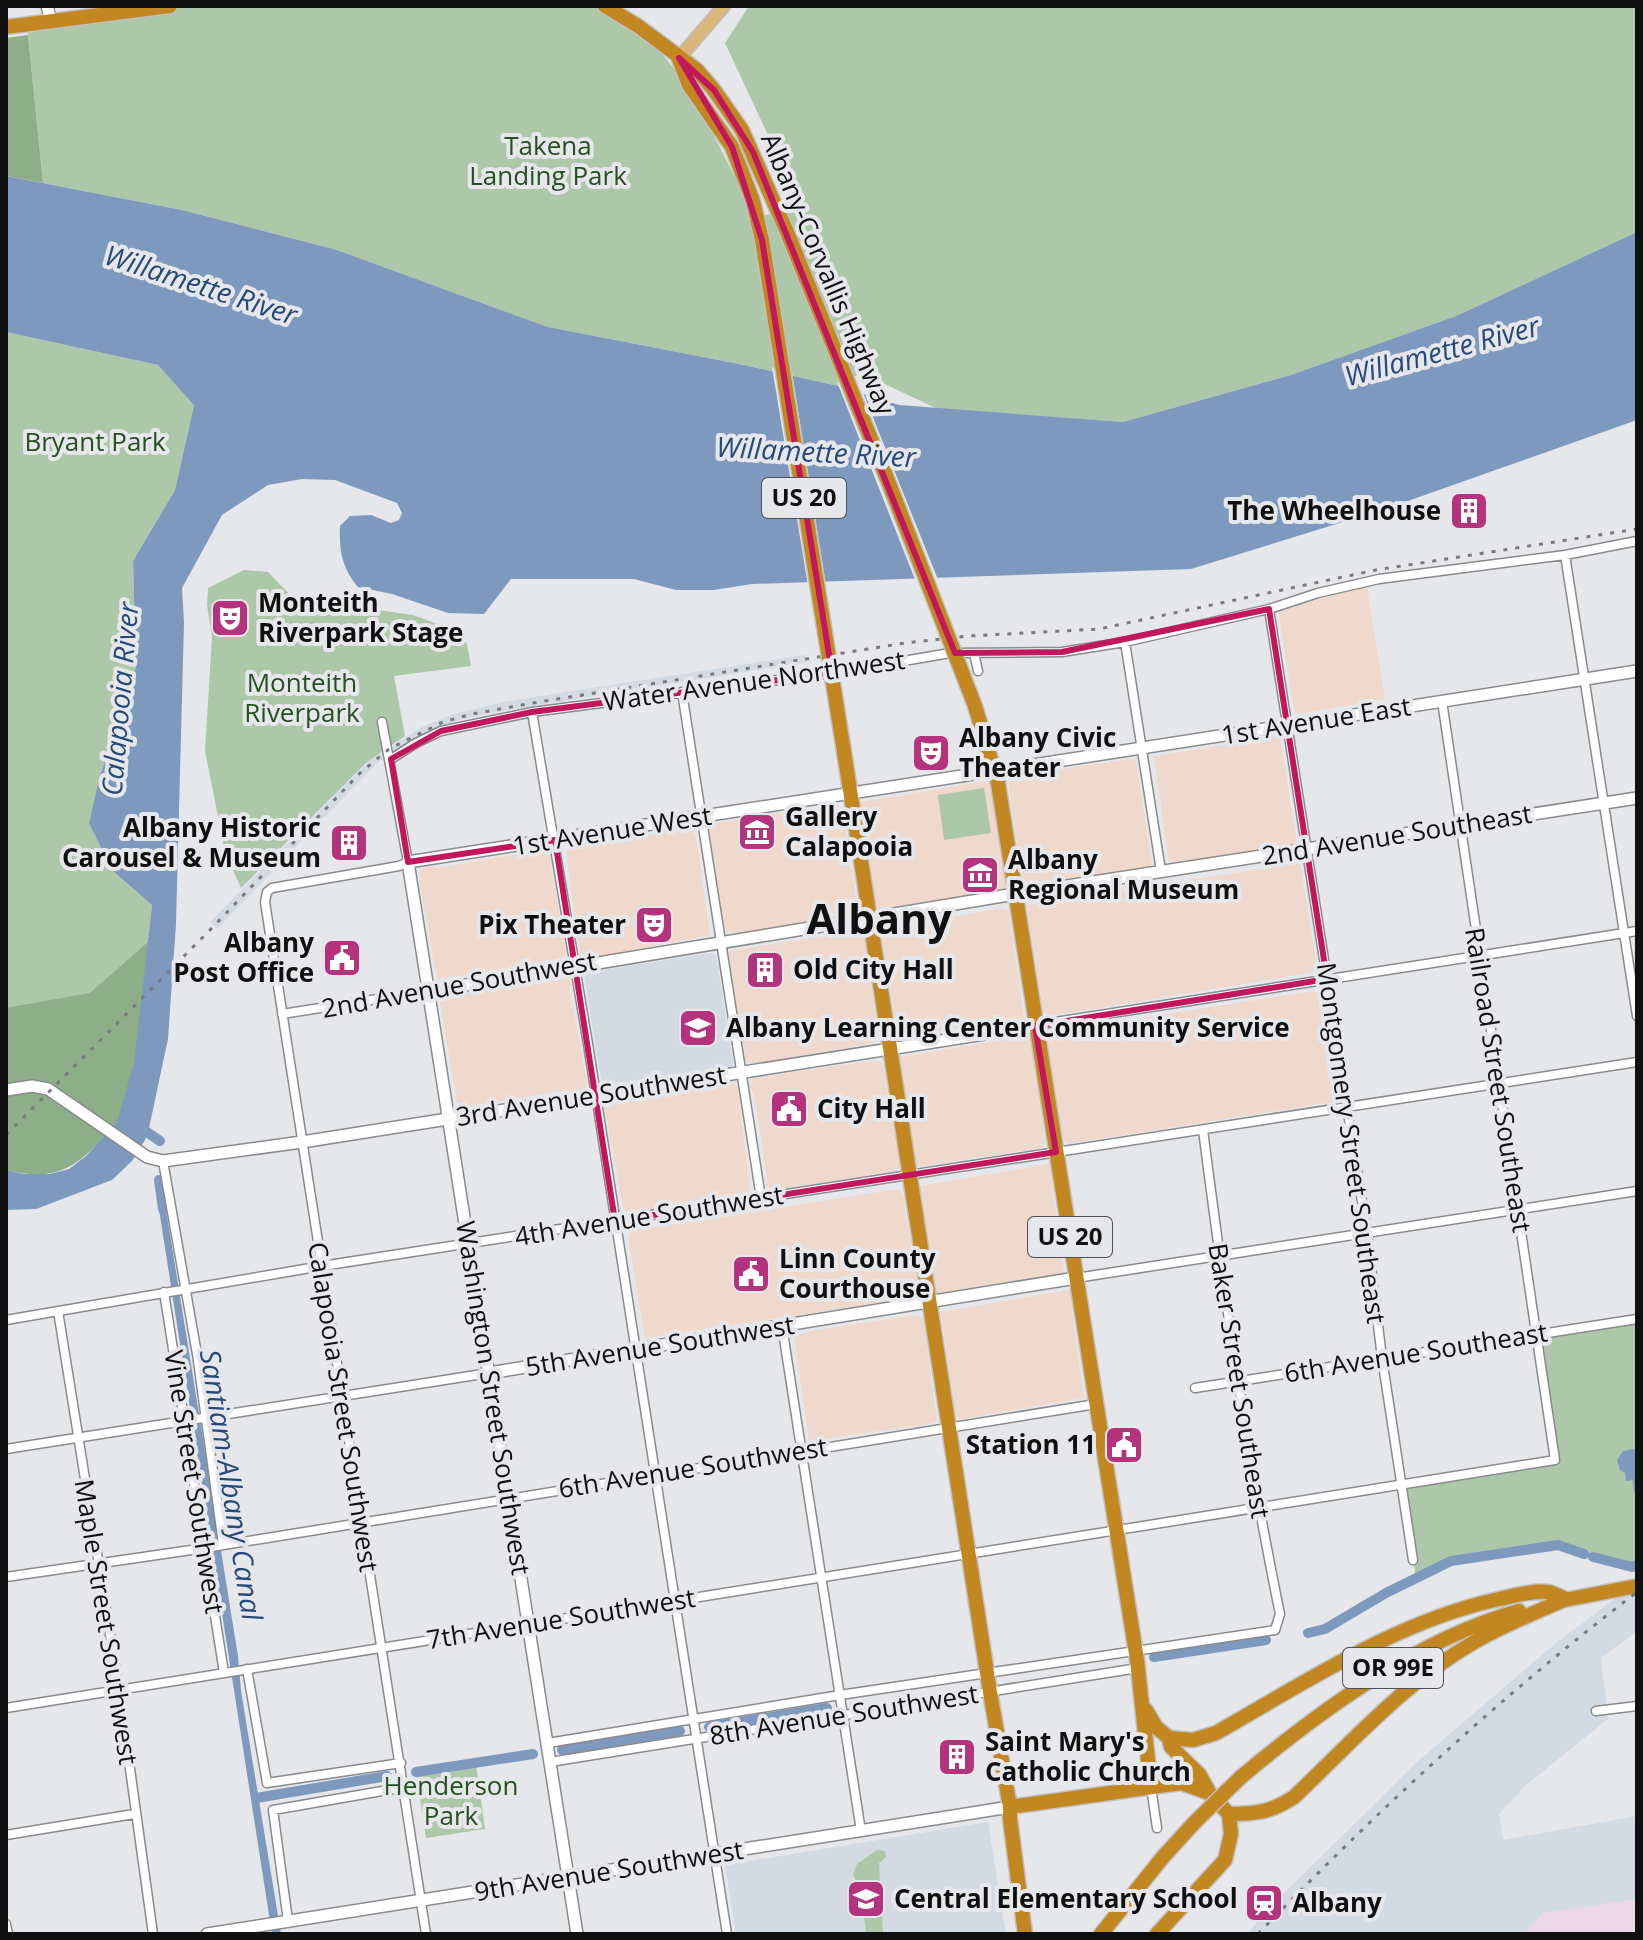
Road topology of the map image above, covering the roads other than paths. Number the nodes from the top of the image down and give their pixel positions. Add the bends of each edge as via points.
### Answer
1 (170, 6) edge
2 (605, 6) edge
3 (724, 6) edge
4 (49, 14) edge
5 (6, 27) edge
6 (679, 58) junction
7 (1637, 541) edge
8 (1565, 555) junction
9 (1269, 609) junction
10 (1125, 642) junction
11 (974, 653) junction
12 (978, 671) dead end
13 (1637, 671) edge
14 (1586, 679) junction
15 (682, 692) junction
16 (1442, 701) junction
17 (532, 712) junction
18 (382, 722) dead end
19 (1286, 726) junction
20 (1142, 748) junction
21 (391, 759) junction
22 (995, 771) junction
23 (850, 794) junction
24 (1637, 798) edge
25 (1604, 804) junction
26 (700, 817) junction
27 (1461, 824) junction
28 (554, 840) junction
29 (1306, 849) junction
30 (408, 862) junction
31 (1161, 871) junction
32 (277, 887) joint
33 (1015, 894) junction
34 (870, 918) junction
35 (1637, 931) edge
36 (1623, 933) junction
37 (720, 942) junction
38 (1479, 955) junction
39 (574, 966) junction
40 (1327, 979) junction
41 (429, 991) junction
42 (282, 1014) junction
43 (1637, 1016) edge
44 (1035, 1026) junction
45 (889, 1049) junction
46 (1637, 1062) edge
47 (740, 1073) junction
48 (1499, 1084) junction
49 (6, 1090) edge
50 (595, 1095) junction
51 (1347, 1108) junction
52 (449, 1118) junction
53 (1203, 1130) junction
54 (302, 1142) junction
55 (1056, 1152) junction
56 (163, 1161) junction
57 (910, 1176) junction
58 (1637, 1191) edge
59 (761, 1198) junction
60 (1519, 1210) junction
61 (615, 1221) junction
62 (1367, 1234) junction
63 (469, 1244) junction
64 (1218, 1256) junction
65 (322, 1266) junction
66 (1076, 1278) junction
67 (183, 1289) junction
68 (167, 1292) junction
69 (929, 1303) junction
70 (58, 1311) junction
71 (1637, 1319) edge
72 (6, 1320) edge
73 (782, 1326) junction
74 (1535, 1334) junction
75 (635, 1349) junction
76 (1382, 1358) junction
77 (489, 1373) junction
78 (1238, 1381) junction
79 (1195, 1388) dead end
80 (341, 1396) junction
81 (1096, 1404) junction
82 (203, 1418) junction
83 (186, 1421) junction
84 (949, 1427) junction
85 (78, 1438) junction
86 (6, 1449) edge
87 (802, 1450) junction
88 (1555, 1460) joint
89 (655, 1475) junction
90 (1401, 1486) junction
91 (509, 1499) junction
92 (1259, 1508) junction
93 (363, 1523) junction
94 (1117, 1531) junction
95 (222, 1545) junction
96 (207, 1547) junction
97 (969, 1555) junction
98 (1413, 1560) dead end
99 (99, 1564) junction
100 (6, 1577) edge
101 (822, 1578) junction
102 (1637, 1586) edge
103 (1566, 1599) junction
104 (674, 1602) junction
105 (529, 1624) junction
106 (1275, 1630) joint
107 (381, 1648) junction
108 (1135, 1650) junction
109 (1138, 1668) junction
110 (236, 1671) junction
111 (987, 1673) junction
112 (119, 1690) junction
113 (990, 1692) junction
114 (840, 1695) junction
115 (1143, 1703) junction
116 (1637, 1706) edge
117 (6, 1708) edge
118 (1596, 1711) dead end
119 (843, 1715) junction
120 (694, 1719) junction
121 (1169, 1738) junction
122 (697, 1739) junction
123 (548, 1743) junction
124 (550, 1762) junction
125 (401, 1763) junction
126 (405, 1787) junction
127 (1151, 1787) junction
128 (1209, 1793) junction
129 (1010, 1807) junction
130 (134, 1814) junction
131 (1229, 1814) junction
132 (1157, 1828) dead end
133 (861, 1831) junction
134 (6, 1835) edge
135 (715, 1855) junction
136 (568, 1878) junction
137 (421, 1899) junction
138 (1024, 1913) junction
139 (285, 1921) junction
140 (6, 1924) edge
141 (8, 1934) edge
142 (153, 1934) edge
143 (207, 1934) edge
144 (426, 1934) edge
145 (577, 1934) edge
146 (727, 1934) edge
147 (1025, 1934) edge
148 (1033, 1934) edge
149 (1101, 1934) edge
150 (1157, 1934) edge

1 - 4 highway
2 - 6 highway, Albany-Corvallis Highway / US 20
3 - 6 main road
4 - 5 highway
6 - 22 highway, Albany-Corvallis Highway / US 20, bridge via 697,70 742,130 890,486
6 - 23 highway, Albany-Corvallis Highway / US 20, bridge via 689,85 732,147 753,201
7 - 8 street, Water Avenue Northwest
8 - 9 street, Water Avenue Northwest via 1379,579
8 - 14 street
9 - 10 street, Water Avenue Northwest
9 - 19 street, Montgomery Street Southeast
10 - 11 street, Water Avenue Northwest via 1062,652
10 - 20 street
11 - 12 street
11 - 15 street, Water Avenue Northwest
13 - 14 street, 1st Avenue East
14 - 16 street, 1st Avenue East
14 - 25 street
15 - 17 street, Water Avenue Northwest
15 - 26 street
16 - 19 street, 1st Avenue East
16 - 27 street, Railroad Street Southeast
17 - 21 street, Water Avenue Northwest via 441,731
17 - 28 street
18 - 21 street
19 - 20 street, 1st Avenue East
19 - 29 street, Montgomery Street Southeast
20 - 22 street, 1st Avenue East
20 - 31 street
21 - 30 street
22 - 23 street, 1st Avenue West
22 - 33 highway, US 20
23 - 26 street, 1st Avenue West
23 - 34 highway, US 20
24 - 25 street, 2nd Avenue Southeast
25 - 27 street, 2nd Avenue Southeast
25 - 36 street
26 - 28 street, 1st Avenue West
26 - 37 street
27 - 29 street, 2nd Avenue Southeast
27 - 38 street, Railroad Street Southeast
28 - 30 street, 1st Avenue West
28 - 39 street
29 - 31 street, 2nd Avenue Southeast
29 - 40 street, Montgomery Street Southeast
30 - 32 street, 1st Avenue West
30 - 41 street, Washington Street Southwest
31 - 33 street, 2nd Avenue Southeast
32 - 42 street, Calapooia Street Southwest via 267,892 265,902
33 - 34 street, 2nd Avenue Southwest
33 - 44 highway, US 20
34 - 37 street, 2nd Avenue Southwest
34 - 45 highway, US 20
35 - 36 street
36 - 38 street
36 - 43 street
37 - 39 street, 2nd Avenue Southwest
37 - 47 street
38 - 40 street
38 - 48 street, Railroad Street Southeast
39 - 41 street, 2nd Avenue Southwest
39 - 50 street
40 - 44 street
40 - 51 street, Montgomery Street Southeast
41 - 42 street, 2nd Avenue Southwest
41 - 52 street, Washington Street Southwest
42 - 54 street, Calapooia Street Southwest
44 - 45 street, 3rd Avenue Southwest
44 - 55 highway, US 20
45 - 47 street, 3rd Avenue Southwest
45 - 57 highway, US 20
46 - 48 street, 4th Avenue Southwest
47 - 50 street, 3rd Avenue Southwest
47 - 59 street
48 - 51 street, 4th Avenue Southwest
48 - 60 street, Railroad Street Southeast
49 - 56 street, 3rd Avenue Southwest via 48,1089 147,1157
50 - 52 street, 3rd Avenue Southwest
50 - 61 street
51 - 53 street, 4th Avenue Southwest
51 - 62 street, Montgomery Street Southeast
52 - 54 street, 3rd Avenue Southwest
52 - 63 street, Washington Street Southwest
53 - 55 street, 4th Avenue Southwest
53 - 64 street, Baker Street Southeast
54 - 56 street, 3rd Avenue Southwest
54 - 65 street, Calapooia Street Southwest
55 - 57 street, 4th Avenue Southwest
55 - 66 highway, US 20
56 - 67 street, Vine Street Southwest
57 - 59 street, 4th Avenue Southwest
57 - 69 highway, US 20
58 - 60 street
59 - 61 street, 4th Avenue Southwest
60 - 62 street
60 - 74 street, Railroad Street Southeast
61 - 63 street, 4th Avenue Southwest
61 - 75 street
62 - 64 street
62 - 76 street, Montgomery Street Southeast
63 - 65 street, 4th Avenue Southwest
63 - 77 street, Washington Street Southwest
64 - 66 street
64 - 78 street, Baker Street Southeast
65 - 67 street, 4th Avenue Southwest
65 - 80 street, Calapooia Street Southwest
66 - 69 street, 5th Avenue Southwest
66 - 81 highway, US 20
67 - 68 street, 4th Avenue Southwest
67 - 82 street, Vine Street Southwest
68 - 70 street, 4th Avenue Southwest
68 - 83 street, Vine Street Southwest
69 - 73 street, 5th Avenue Southwest
69 - 84 highway, US 20
70 - 72 street, 4th Avenue Southwest
70 - 85 street, Maple Street Southwest
71 - 74 street, 6th Avenue Southeast
73 - 75 street, 5th Avenue Southwest
73 - 87 street
74 - 76 street, 6th Avenue Southeast
74 - 88 street, Railroad Street Southeast
75 - 77 street, 5th Avenue Southwest
75 - 89 street
76 - 78 street, 6th Avenue Southeast
76 - 90 street, Montgomery Street Southeast
77 - 80 street, 5th Avenue Southwest
77 - 91 street, Washington Street Southwest
78 - 79 street, 6th Avenue Southeast
78 - 92 street, Baker Street Southeast
80 - 82 street, 5th Avenue Southwest
80 - 93 street, Calapooia Street Southwest
81 - 84 street, 6th Avenue Southwest
81 - 94 highway, US 20
82 - 83 street, 5th Avenue Southwest
82 - 95 street, Vine Street Southwest
83 - 85 street, 5th Avenue Southwest
83 - 96 street, Vine Street Southwest
84 - 87 street, 6th Avenue Southwest
84 - 97 highway, US 20
85 - 86 street, 5th Avenue Southwest
85 - 99 street, Maple Street Southwest
87 - 89 street, 6th Avenue Southwest
87 - 101 street
88 - 90 street, 7th Avenue Southwest
89 - 91 street, 6th Avenue Southwest
89 - 104 street
90 - 92 street, 7th Avenue Southwest
90 - 98 street, Montgomery Street Southeast
91 - 93 street, 6th Avenue Southwest
91 - 105 street, Washington Street Southwest
92 - 94 street, 7th Avenue Southwest
92 - 106 street, Baker Street Southeast via 1280,1614
93 - 95 street, 6th Avenue Southwest
93 - 107 street, Calapooia Street Southwest
94 - 97 street, 7th Avenue Southwest
94 - 108 highway, US 20
95 - 96 street, 6th Avenue Southwest
96 - 99 street, 6th Avenue Southwest
96 - 110 street, Vine Street Southwest
97 - 101 street, 7th Avenue Southwest
97 - 111 highway, US 20
99 - 100 street, 6th Avenue Southwest
99 - 112 street, Maple Street Southwest
101 - 104 street, 7th Avenue Southwest
101 - 114 street
102 - 103 highway
103 - 121 highway via 1548,1592 1520,1594 1446,1615 1364,1650 1208,1736
103 - 131 highway via 1471,1644 1435,1668 1275,1810
103 - 149 highway, OR 99E, bridge via 1514,1612 1413,1656 1299,1728 1195,1822
104 - 105 street, 7th Avenue Southwest
104 - 120 street
105 - 107 street, 7th Avenue Southwest
105 - 123 street, Washington Street Southwest
106 - 108 street, 8th Avenue Southwest
107 - 110 street, 7th Avenue Southwest
107 - 125 street, Calapooia Street Southwest
108 - 109 highway, US 20
108 - 111 street, 8th Avenue Southwest
109 - 113 street, 8th Avenue Southwest
109 - 115 highway, US 20
110 - 112 street, 7th Avenue Southwest
110 - 125 street, Vine Street Southwest via 267,1783
111 - 113 highway, US 20
111 - 114 street, 8th Avenue Southwest
112 - 117 street, 7th Avenue Southwest
112 - 130 street, Maple Street Southwest
113 - 119 street, 8th Avenue Southwest
113 - 129 highway, US 20
114 - 119 street
114 - 120 street, 8th Avenue Southwest
115 - 121 highway, US 20
115 - 127 highway
116 - 118 street
119 - 122 street, 8th Avenue Southwest
119 - 133 street
120 - 122 street
120 - 123 street, 8th Avenue Southwest
121 - 128 highway
122 - 124 street, 8th Avenue Southwest
122 - 135 street
123 - 124 street, Washington Street Southwest
124 - 136 street, Washington Street Southwest
125 - 126 street, Calapooia Street Southwest
126 - 137 street, Calapooia Street Southwest
126 - 139 street via 273,1810
127 - 128 highway via 1181,1783
127 - 129 highway
127 - 132 street
128 - 131 highway
129 - 133 street, 9th Avenue Southwest
129 - 138 highway
130 - 134 street
130 - 142 street, Maple Street Southwest
131 - 150 highway via 1225,1860
133 - 135 street, 9th Avenue Southwest
135 - 136 street, 9th Avenue Southwest
135 - 146 street
136 - 137 street, 9th Avenue Southwest
136 - 145 street, Washington Street Southwest
137 - 139 street, 9th Avenue Southwest
137 - 144 street, Calapooia Street Southwest
138 - 147 highway
138 - 148 highway
139 - 143 street, 9th Avenue Southwest
140 - 141 street

